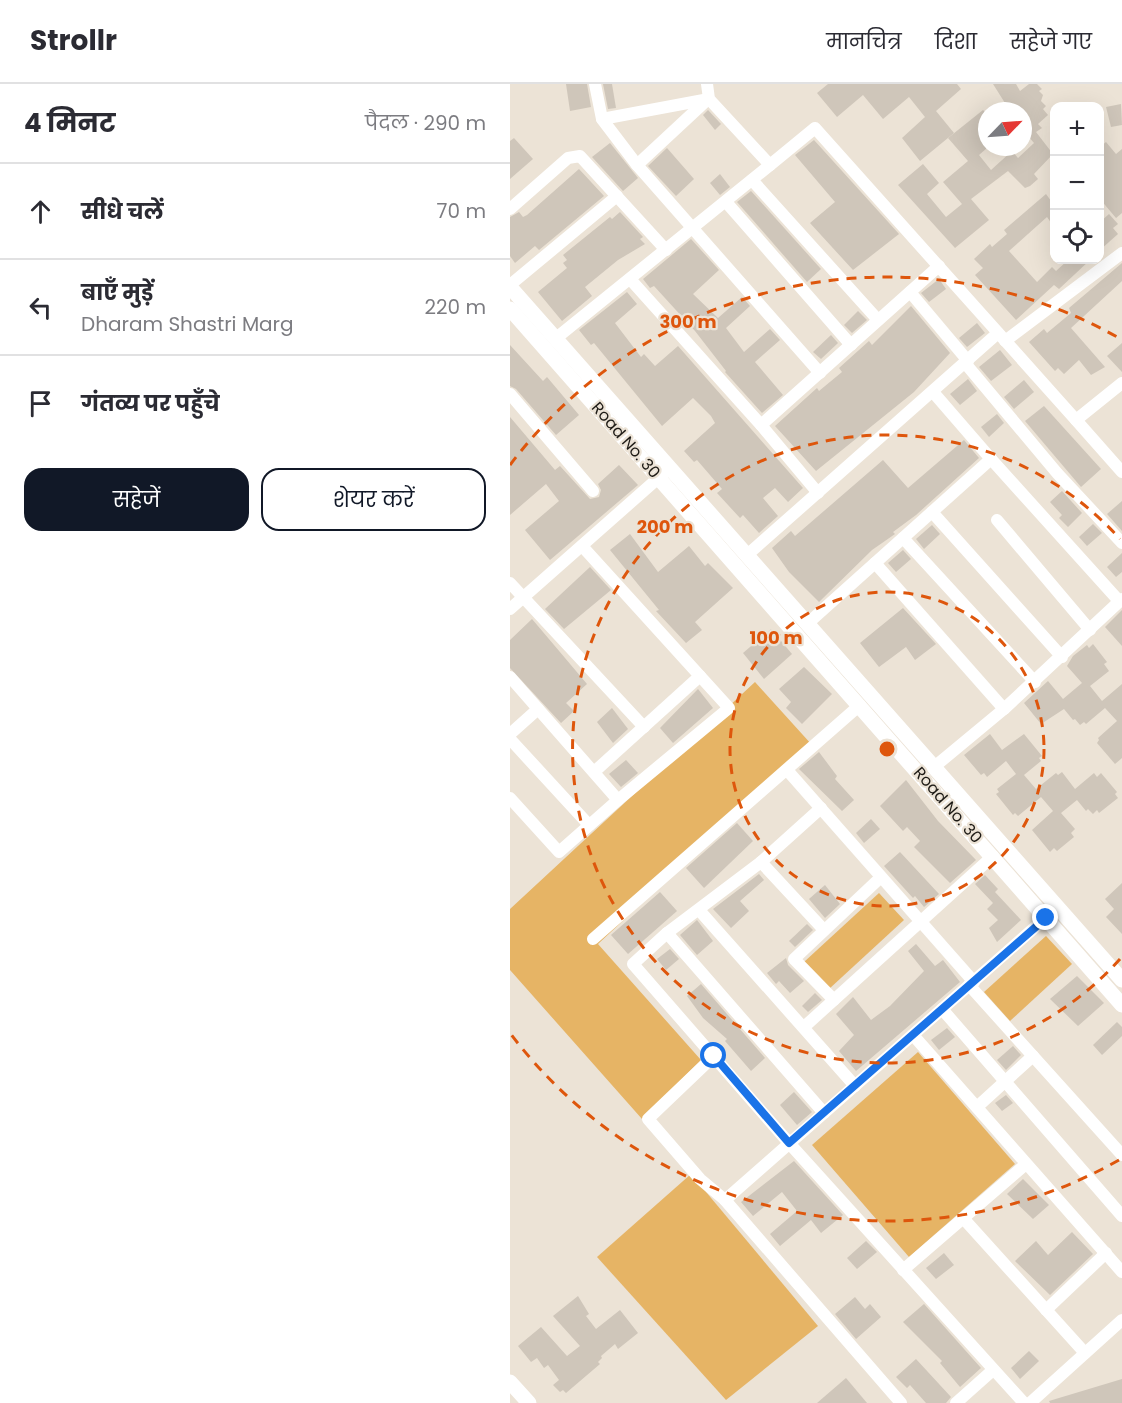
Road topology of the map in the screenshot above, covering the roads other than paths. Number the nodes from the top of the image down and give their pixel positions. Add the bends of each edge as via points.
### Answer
1 (595, 84) edge
2 (707, 84) edge
3 (709, 99) junction
4 (602, 119) junction
5 (637, 165) junction
6 (770, 165) junction
7 (752, 180) junction
8 (617, 196) junction
9 (726, 202) junction
10 (510, 210) edge
11 (692, 230) junction
12 (666, 250) junction
13 (1122, 253) edge
14 (939, 266) junction
15 (630, 279) junction
16 (510, 286) edge
17 (910, 292) junction
18 (510, 309) edge
19 (878, 320) junction
20 (1002, 337) junction
21 (555, 339) junction
22 (851, 345) junction
23 (966, 362) junction
24 (820, 373) junction
25 (1122, 383) edge
26 (933, 392) junction
27 (510, 394) edge
28 (1076, 420) junction
29 (761, 425) junction
30 (991, 459) junction
31 (1122, 472) edge
32 (664, 473) junction
33 (593, 491) dead end
34 (818, 493) junction
35 (932, 512) junction
36 (997, 520) dead end
37 (903, 538) junction
38 (1122, 543) edge
39 (582, 546) junction
40 (746, 556) junction
41 (875, 563) junction
42 (510, 582) edge
43 (524, 597) junction
44 (1121, 600) edge
45 (510, 609) edge
46 (807, 624) junction
47 (1090, 630) junction
48 (1062, 657) junction
49 (510, 676) edge
50 (700, 676) junction
51 (1035, 682) junction
52 (860, 705) junction
53 (538, 709) junction
54 (1004, 709) junction
55 (644, 727) junction
56 (510, 734) edge
57 (510, 739) edge
58 (934, 767) junction
59 (787, 770) junction
60 (594, 772) junction
61 (510, 798) edge
62 (618, 800) junction
63 (821, 808) junction
64 (589, 825) junction
65 (993, 856) junction
66 (761, 862) junction
67 (880, 878) junction
68 (1058, 907) junction
69 (699, 910) junction
70 (1046, 918) junction
71 (919, 923) junction
72 (824, 930) junction
73 (667, 933) junction
74 (593, 939) dead end
75 (1122, 980) edge
76 (971, 983) junction
77 (834, 1000) junction
78 (1122, 1005) edge
79 (942, 1009) junction
80 (804, 1027) junction
81 (913, 1035) junction
82 (714, 1056) junction
83 (1033, 1056) junction
84 (1006, 1081) junction
85 (855, 1086) junction
86 (976, 1107) junction
87 (825, 1113) junction
88 (789, 1143) junction
89 (1122, 1155) edge
90 (1026, 1164) junction
91 (725, 1200) junction
92 (1122, 1216) edge
93 (963, 1218) junction
94 (1106, 1253) junction
95 (903, 1270) junction
96 (1122, 1272) edge
97 (1046, 1310) junction
98 (1122, 1320) edge
99 (1085, 1353) junction
100 (993, 1370) junction
101 (510, 1382) edge
102 (529, 1403) edge
103 (901, 1403) edge
104 (956, 1403) edge
105 (1024, 1403) edge
106 (1030, 1403) edge

1 - 4 street
2 - 3 street
3 - 4 street
3 - 5 street
3 - 6 street
4 - 5 street
5 - 11 street
6 - 7 street
6 - 14 street via 814,128
7 - 9 street
7 - 19 street
8 - 10 street via 580,156 568,158
8 - 12 street
8 - 16 street
9 - 11 street
9 - 22 street
11 - 12 street
11 - 24 street
12 - 15 street
13 - 20 street
14 - 17 street
14 - 20 street
15 - 21 street
15 - 29 street
16 - 21 street, Road No. 30
17 - 19 street
17 - 23 street
18 - 32 street, Road No. 30
19 - 22 street
20 - 23 street
20 - 28 street
21 - 32 street, Road No. 30
22 - 24 street
23 - 26 street
23 - 38 street via 1057,473
24 - 29 street
25 - 28 street
26 - 30 street
26 - 34 street
27 - 33 street
28 - 31 street
29 - 34 street
30 - 35 street
30 - 44 street
32 - 39 street
32 - 40 street, Road No. 30
32 - 52 street, Road No. 30
34 - 40 street
35 - 37 street
35 - 48 street
36 - 47 street
37 - 41 street
37 - 51 street
39 - 43 street
39 - 50 street
40 - 46 street, Road No. 30
41 - 46 street
41 - 54 street
42 - 43 street
43 - 45 street
43 - 55 street
44 - 47 street
46 - 58 street, Road No. 30
47 - 48 street
48 - 51 street
49 - 53 street
50 - 55 street
50 - 62 street via 729,708
51 - 54 street
52 - 59 street
52 - 65 street, Road No. 30
53 - 56 street
53 - 60 street
54 - 58 street
55 - 60 street
57 - 64 street
58 - 68 street, Road No. 30
59 - 63 street
59 - 74 street
60 - 62 street
61 - 64 street via 559,852
62 - 64 street
63 - 66 street
63 - 67 street
65 - 70 street, Road No. 30
65 - 71 street
66 - 69 street
66 - 72 street
67 - 71 street
67 - 72 street
68 - 70 street
68 - 75 street, Road No. 30
69 - 73 street
69 - 80 street
70 - 76 street
70 - 78 street, Road No. 30
71 - 76 street
71 - 77 street
72 - 77 street via 794,959
73 - 82 street via 633,964
73 - 87 street
76 - 79 street
76 - 83 street
77 - 80 street
79 - 81 street
79 - 84 street
80 - 85 street
81 - 85 street
81 - 86 street
82 - 88 street
82 - 91 street via 648,1119 700,1179
83 - 84 street
83 - 89 street
84 - 86 street
84 - 92 street
85 - 87 street
86 - 90 street
87 - 88 street
88 - 91 street
88 - 95 street
90 - 93 street
90 - 94 street
91 - 103 street
93 - 95 street
93 - 97 street
94 - 96 street
94 - 97 street
95 - 100 street
97 - 99 street
98 - 99 street
99 - 106 street
100 - 104 street
100 - 105 street
101 - 102 street

